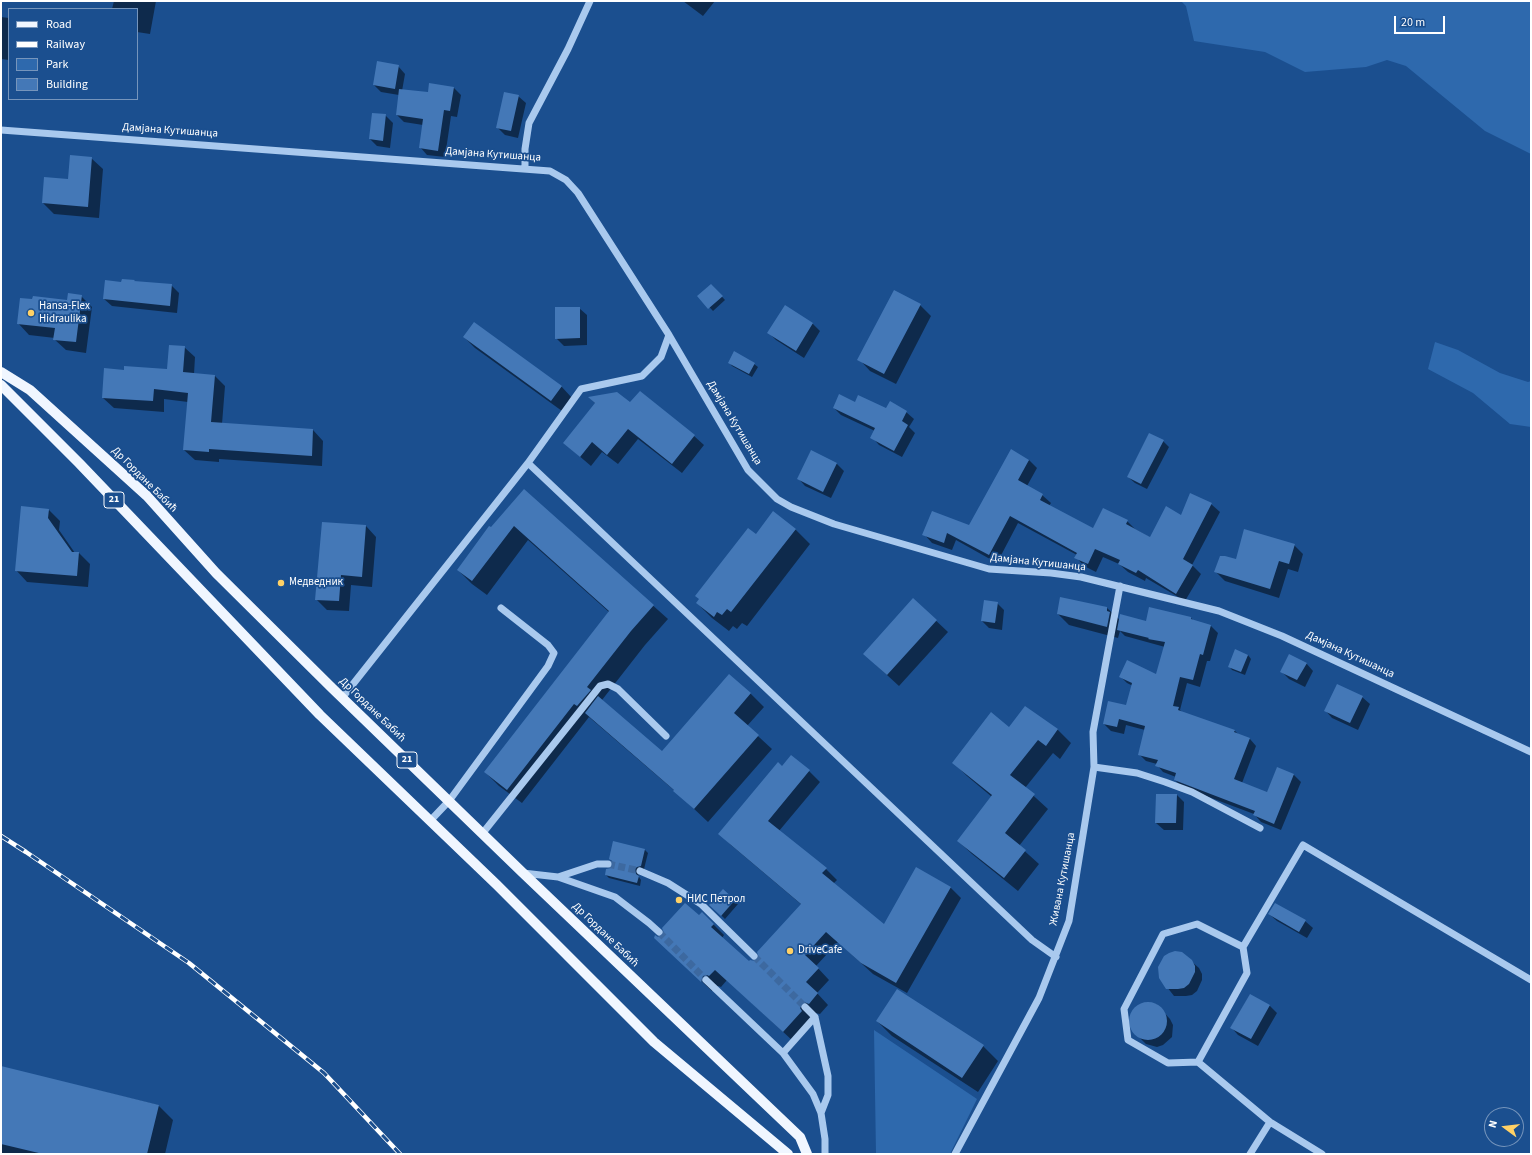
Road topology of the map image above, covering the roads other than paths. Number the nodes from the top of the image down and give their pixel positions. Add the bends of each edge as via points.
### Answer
1 (590, 1) edge
2 (1, 130) edge
3 (525, 168) junction
4 (670, 334) junction
5 (1, 372) edge
6 (1, 385) edge
7 (528, 463) junction
8 (1120, 586) junction
9 (501, 608) dead end
10 (342, 698) junction
11 (666, 736) dead end
12 (1531, 752) edge
13 (1094, 767) junction
14 (449, 801) junction
15 (430, 821) junction
16 (1260, 828) dead end
17 (482, 834) junction
18 (608, 864) tunnel mouth
19 (640, 871) tunnel mouth
20 (522, 873) junction
21 (558, 877) junction
22 (658, 932) tunnel mouth
23 (1243, 947) junction
24 (754, 956) tunnel mouth
25 (1056, 957) junction
26 (706, 980) tunnel mouth
27 (1531, 980) edge
28 (805, 1007) tunnel mouth
29 (815, 1017) junction
30 (783, 1053) junction
31 (1198, 1062) junction
32 (821, 1112) junction
33 (1270, 1122) junction
34 (788, 1154) edge
35 (807, 1154) edge
36 (825, 1154) edge
37 (955, 1154) edge
38 (1250, 1154) edge
39 (1322, 1154) edge

1 - 3 street via 529,123
2 - 3 street, Дамјана Кутишанца
3 - 4 street, Дамјана Кутишанца via 550,171 566,180 578,193
4 - 7 street via 661,357 642,376 581,389
4 - 8 street, Дамјана Кутишанца via 748,470 777,499 834,524 989,569 1051,573
5 - 10 main road, Др Гордане Бабић / 21 via 30,390 147,496 216,573
6 - 15 main road, 21 via 320,715
7 - 10 street
7 - 25 street via 1032,940
8 - 12 street, Дамјана Кутишанца via 1219,611 1282,636
8 - 13 street, Живана Кутишанца via 1093,732
9 - 14 street via 548,645 554,653 548,666
10 - 14 main road, Др Гордане Бабић / 21
11 - 17 street via 618,689 608,684 600,686
13 - 16 street via 1137,773 1165,782 1192,792
13 - 25 street, Живана Кутишанца via 1069,921
14 - 15 street
14 - 17 main road, Др Гордане Бабић / 21
15 - 34 main road, 21 via 654,1042
17 - 20 main road, Др Гордане Бабић / 21
18 - 21 street via 597,864
19 - 24 street via 668,883 700,904
20 - 21 street
20 - 35 main road, Др Гордане Бабић / 21 via 800,1138
21 - 22 street via 615,897
23 - 27 street via 1303,844
23 - 31 street via 1247,973
23 - 31 street via 1197,924 1163,934 1124,1009 1128,1040 1168,1063
25 - 37 street, Живана Кутишанца via 1039,998
26 - 30 street
28 - 29 street
29 - 30 street
29 - 32 street via 828,1076 828,1095
30 - 32 street via 813,1094
31 - 33 street
32 - 36 street
33 - 38 street
33 - 39 street

